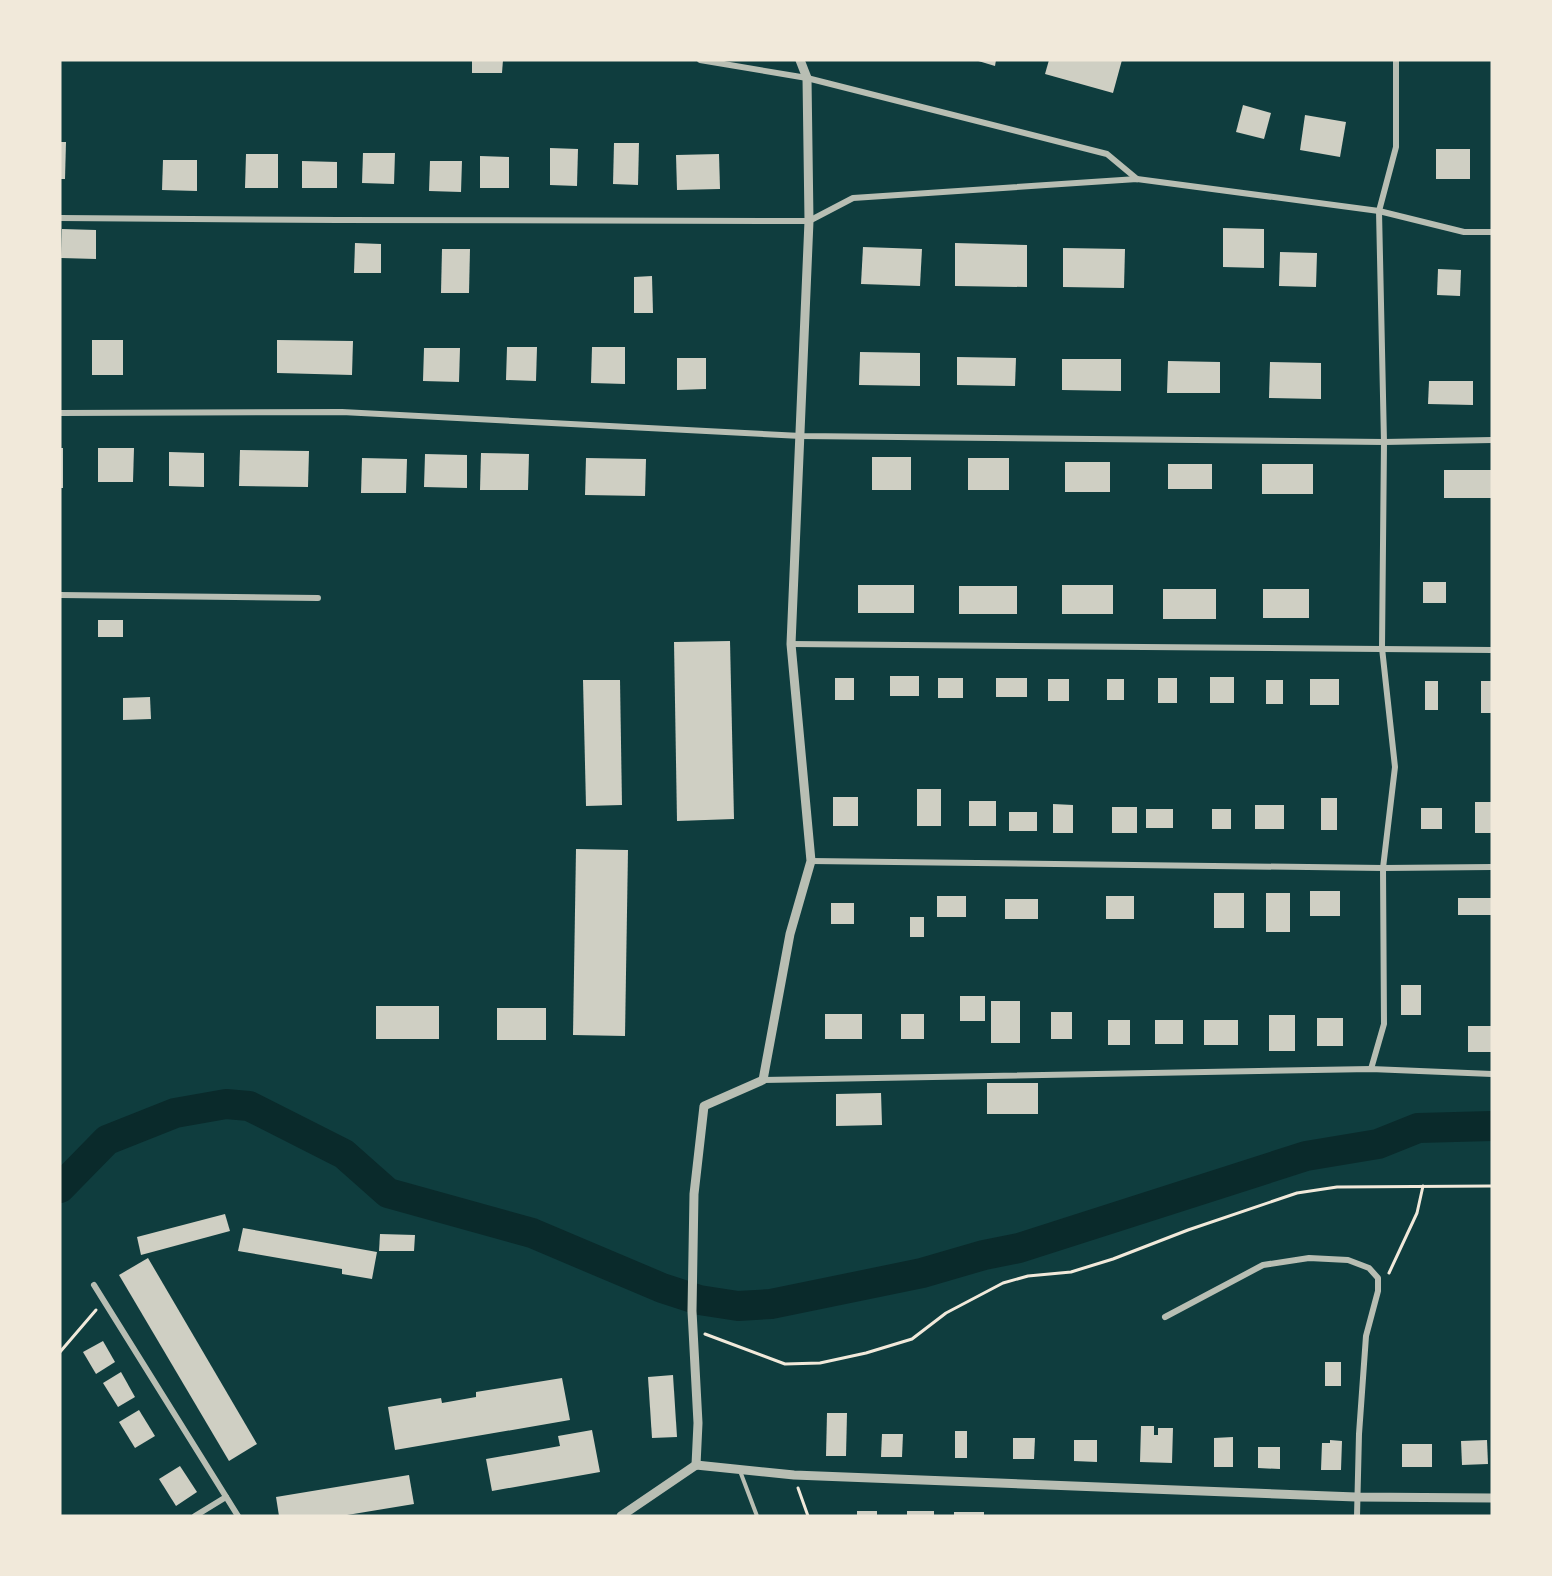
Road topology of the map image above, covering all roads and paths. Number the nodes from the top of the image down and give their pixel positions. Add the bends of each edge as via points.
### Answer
1 (699, 60) edge
2 (800, 60) edge
3 (1396, 60) edge
4 (807, 78) junction
5 (1137, 178) junction
6 (1379, 211) junction
7 (60, 218) edge
8 (810, 221) junction
9 (1492, 232) edge
10 (60, 413) edge
11 (801, 436) junction
12 (1492, 440) edge
13 (1384, 442) junction
14 (60, 595) edge
15 (318, 598) dead end
16 (791, 644) junction
17 (1382, 648) junction
18 (1492, 650) edge
19 (812, 861) junction
20 (1492, 867) edge
21 (1383, 868) junction
22 (1371, 1069) junction
23 (1492, 1074) edge
24 (763, 1080) junction
25 (1423, 1186) junction
26 (1492, 1186) edge
27 (94, 1285) dead end
28 (1378, 1291) junction
29 (104, 1299) junction
30 (1165, 1317) dead end
31 (692, 1330) junction
32 (60, 1352) edge
33 (696, 1465) junction
34 (740, 1470) junction
35 (794, 1476) junction
36 (226, 1497) junction
37 (1356, 1497) junction
38 (1492, 1498) edge
39 (195, 1516) edge
40 (238, 1516) edge
41 (621, 1516) edge
42 (757, 1516) edge
43 (808, 1516) edge
44 (1357, 1516) edge

1 - 4 street
2 - 4 street
3 - 6 street via 1396,147
4 - 5 street via 1107,154
4 - 8 street
5 - 6 street
5 - 8 street via 853,198
6 - 9 street via 1464,232
6 - 13 street
7 - 8 street
8 - 11 street
10 - 11 street via 342,412
11 - 13 street
11 - 16 street
12 - 13 street
13 - 17 street
14 - 15 street
16 - 17 street
16 - 19 street
17 - 18 street
17 - 21 street via 1395,768
19 - 21 street
19 - 24 street via 790,934
20 - 21 street
21 - 22 street via 1384,1024
22 - 23 street
22 - 24 street
24 - 31 street via 704,1106 694,1194
25 - 26 path
25 - 28 path via 1417,1213 1400,1253
25 - 31 path via 1337,1186 1297,1193 1071,1272 1003,1283 946,1313 912,1339 820,1364 785,1364
27 - 29 street
28 - 30 street via 1378,1278 1370,1268 1348,1260 1309,1258 1263,1265
28 - 37 street via 1366,1336
29 - 32 path
29 - 36 street
31 - 33 street via 698,1423
33 - 34 street
33 - 41 street
34 - 35 street
34 - 42 lane
35 - 37 street
35 - 43 path
36 - 39 street
36 - 40 street
37 - 38 street
37 - 44 street

